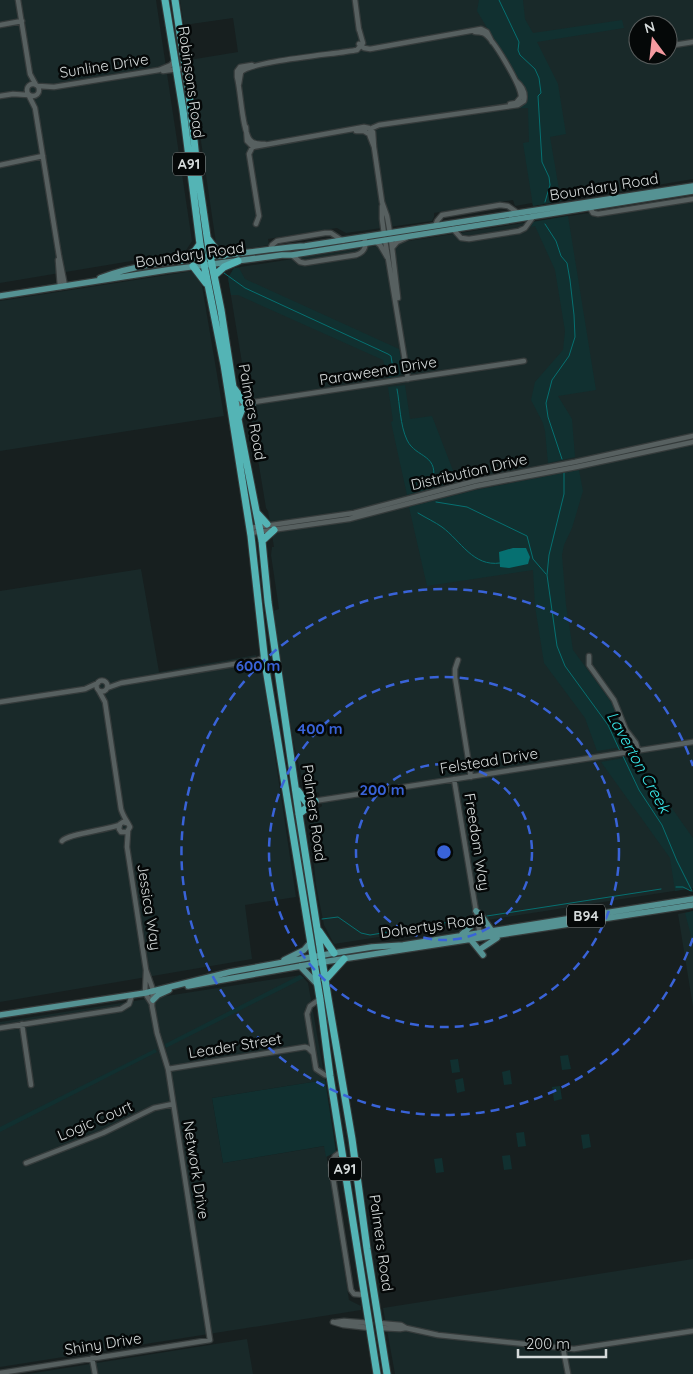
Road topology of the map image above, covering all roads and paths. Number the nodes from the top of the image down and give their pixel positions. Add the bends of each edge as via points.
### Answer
1 (18, 0) edge
2 (165, 0) edge
3 (175, 0) edge
4 (355, 0) edge
5 (22, 21) junction
6 (0, 25) edge
7 (692, 43) edge
8 (361, 44) junction
9 (678, 45) edge
10 (175, 59) junction
11 (185, 68) junction
12 (159, 70) junction
13 (176, 70) junction
14 (30, 74) junction
15 (37, 86) junction
16 (28, 87) junction
17 (54, 87) junction
18 (13, 94) junction
19 (37, 95) junction
20 (0, 96) edge
21 (29, 96) junction
22 (35, 108) junction
23 (371, 132) junction
24 (253, 146) junction
25 (43, 158) junction
26 (0, 164) edge
27 (693, 186) edge
28 (693, 191) edge
29 (693, 199) edge
30 (589, 205) junction
31 (518, 213) junction
32 (533, 217) junction
33 (256, 224) dead end
34 (435, 226) junction
35 (453, 229) junction
36 (443, 231) junction
37 (412, 236) junction
38 (388, 237) junction
39 (207, 239) junction
40 (365, 240) junction
41 (343, 241) junction
42 (376, 241) junction
43 (200, 244) junction
44 (270, 249) junction
45 (392, 249) junction
46 (282, 254) junction
47 (224, 255) junction
48 (292, 255) junction
49 (182, 260) junction
50 (211, 260) junction
51 (238, 260) junction
52 (203, 261) junction
53 (389, 261) junction
54 (193, 266) junction
55 (120, 272) junction
56 (215, 275) junction
57 (127, 276) junction
58 (91, 282) junction
59 (208, 285) junction
60 (63, 286) junction
61 (0, 296) edge
62 (398, 306) junction
63 (524, 361) dead end
64 (408, 379) junction
65 (232, 387) junction
66 (252, 404) junction
67 (232, 407) junction
68 (238, 418) junction
69 (693, 436) edge
70 (693, 442) edge
71 (622, 455) junction
72 (466, 486) junction
73 (403, 499) junction
74 (405, 505) junction
75 (257, 512) junction
76 (341, 515) junction
77 (326, 517) junction
78 (315, 518) junction
79 (342, 521) junction
80 (327, 523) junction
81 (267, 524) junction
82 (316, 524) junction
83 (260, 529) junction
84 (250, 530) junction
85 (274, 530) junction
86 (262, 540) junction
87 (588, 656) dead end
88 (263, 660) junction
89 (458, 660) dead end
90 (105, 681) junction
91 (98, 683) junction
92 (122, 683) junction
93 (107, 688) junction
94 (84, 689) junction
95 (99, 690) junction
96 (0, 702) edge
97 (105, 702) junction
98 (693, 742) edge
99 (638, 750) junction
100 (471, 777) junction
101 (454, 779) junction
102 (295, 786) junction
103 (315, 801) junction
104 (306, 802) junction
105 (298, 804) junction
106 (288, 805) junction
107 (121, 809) junction
108 (300, 814) junction
109 (127, 823) junction
110 (120, 825) junction
111 (104, 830) junction
112 (128, 831) junction
113 (121, 832) junction
114 (62, 841) dead end
115 (128, 847) junction
116 (693, 898) edge
117 (693, 905) edge
118 (476, 911) junction
119 (478, 922) junction
120 (317, 928) junction
121 (492, 931) junction
122 (460, 936) junction
123 (480, 936) junction
124 (498, 936) junction
125 (472, 940) junction
126 (310, 943) junction
127 (334, 953) junction
128 (322, 959) junction
129 (344, 959) junction
130 (313, 960) junction
131 (278, 964) junction
132 (300, 966) junction
133 (146, 970) junction
134 (325, 980) junction
135 (318, 985) junction
136 (176, 986) junction
137 (186, 986) junction
138 (153, 990) junction
139 (145, 991) junction
140 (132, 995) junction
141 (110, 998) junction
142 (320, 999) junction
143 (153, 1003) junction
144 (0, 1015) edge
145 (22, 1024) junction
146 (0, 1028) edge
147 (311, 1040) junction
148 (305, 1047) junction
149 (313, 1053) junction
150 (168, 1069) junction
151 (330, 1076) junction
152 (31, 1085) dead end
153 (173, 1104) junction
154 (342, 1150) junction
155 (26, 1163) dead end
156 (365, 1296) junction
157 (370, 1325) junction
158 (379, 1325) junction
159 (693, 1331) edge
160 (210, 1340) joint
161 (563, 1348) junction
162 (92, 1358) junction
163 (0, 1373) edge
164 (95, 1374) edge
165 (377, 1374) edge
166 (387, 1374) edge
167 (568, 1374) edge

1 - 5 street
2 - 10 highway, Robinsons Road / A91
3 - 11 highway, Robinsons Road / A91
4 - 8 street
5 - 6 street
5 - 14 street
7 - 9 street
8 - 23 street via 376,47 486,30 524,91 524,101 515,106 378,125
8 - 24 street via 347,51 261,65 236,73 246,127
10 - 12 street, Sunline Drive via 172,65
10 - 13 highway, Robinsons Road / A91
11 - 13 street, Sunline Drive
11 - 39 highway, Robinsons Road / A91
12 - 13 street, Sunline Drive
12 - 17 street, Sunline Drive
13 - 43 highway, Robinsons Road / A91
14 - 15 street
14 - 16 street
15 - 16 street via 31,84
15 - 17 street, Sunline Drive
15 - 19 street
16 - 18 street
16 - 21 street
17 - 19 street, Sunline Drive
18 - 20 street
18 - 21 street
19 - 21 street
19 - 22 street
21 - 22 street
22 - 25 street
23 - 24 street via 364,127
23 - 38 street
24 - 33 street via 249,154 258,213
25 - 26 street
25 - 60 street
27 - 30 main road, Boundary Road
28 - 30 main road, Boundary Road
29 - 30 street via 598,214 593,213
30 - 31 main road, Boundary Road
30 - 32 main road, Boundary Road
31 - 34 main road, Boundary Road
31 - 34 street, Boundary Road via 500,205 442,215
32 - 35 main road, Boundary Road
32 - 35 street, Boundary Road via 522,230 478,238 461,238
34 - 36 main road
34 - 38 main road, Boundary Road
35 - 36 main road, Boundary Road
36 - 37 main road, Boundary Road
37 - 38 main road, Boundary Road
37 - 45 street via 397,242
38 - 40 main road, Boundary Road
38 - 42 main road, Boundary Road
38 - 45 street
38 - 53 street
39 - 47 highway
39 - 50 highway, Robinsons Road / A91
40 - 41 main road, Boundary Road
40 - 42 main road, Boundary Road
40 - 48 main road, Boundary Road
40 - 48 street, Boundary Road via 361,253 346,257 306,263
41 - 44 main road, Boundary Road
41 - 44 street, Boundary Road via 332,233 326,233 277,241
42 - 53 street
43 - 49 highway via 195,252
43 - 52 highway, Robinsons Road / A91
44 - 46 main road via 273,253
44 - 47 main road, Boundary Road
45 - 62 street
46 - 48 main road, Boundary Road
46 - 51 main road, Boundary Road
47 - 50 main road, Boundary Road
49 - 52 main road, Boundary Road
49 - 55 main road, Boundary Road
50 - 51 main road, Boundary Road
50 - 52 main road, Boundary Road
50 - 56 highway, Palmers Road / A91
51 - 56 highway
52 - 54 main road, Boundary Road
52 - 59 highway, Palmers Road / A91
53 - 62 street
54 - 57 main road, Boundary Road
54 - 59 highway
55 - 57 main road via 120,275
55 - 58 main road, Boundary Road
56 - 65 highway, Palmers Road / A91
57 - 58 main road, Boundary Road
58 - 60 main road, Boundary Road
59 - 67 highway, Palmers Road / A91
60 - 61 main road, Boundary Road
62 - 64 street
63 - 64 street, Paraweena Drive
64 - 66 street, Paraweena Drive
65 - 66 highway via 244,402
65 - 67 highway, Palmers Road / A91
66 - 67 street, Paraweena Drive
66 - 68 highway via 242,410
67 - 68 highway, Palmers Road / A91
67 - 84 highway, Palmers Road / A91
68 - 75 highway, Palmers Road / A91
69 - 71 street, Distribution Drive
70 - 71 street, Distribution Drive
71 - 72 street, Distribution Drive
72 - 73 street, Distribution Drive
72 - 74 street, Distribution Drive
73 - 74 street
73 - 76 street, Distribution Drive
74 - 79 street, Distribution Drive
75 - 81 highway
75 - 83 highway, Palmers Road / A91
76 - 77 street, Distribution Drive
76 - 79 street
77 - 78 street, Distribution Drive
77 - 80 street
78 - 81 street, Distribution Drive
78 - 82 street
79 - 80 street, Distribution Drive
80 - 82 street, Distribution Drive
81 - 83 street, Distribution Drive
82 - 85 street, Distribution Drive
83 - 84 street, Distribution Drive
83 - 85 street, Distribution Drive
83 - 86 highway, Palmers Road / A91
84 - 88 highway, Palmers Road / A91
85 - 86 highway
86 - 102 highway, Palmers Road / A91 via 269,611
87 - 99 street via 589,665 614,700
88 - 92 street
88 - 106 highway, Palmers Road / A91
89 - 100 street via 455,677
90 - 91 street
90 - 92 street
90 - 93 street
91 - 94 street
91 - 95 street
92 - 93 street
93 - 95 street
93 - 97 street
94 - 95 street
94 - 96 street
95 - 97 street
97 - 107 street
98 - 99 street, Felstead Drive
99 - 100 street, Felstead Drive
100 - 101 street, Felstead Drive
101 - 103 street, Felstead Drive
101 - 118 street, Freedom Way
102 - 104 highway
102 - 105 highway, Palmers Road / A91
103 - 104 street, Felstead Drive
103 - 108 highway
104 - 105 street, Felstead Drive
105 - 106 street, Felstead Drive
105 - 108 highway, Palmers Road / A91
106 - 126 highway, Palmers Road / A91
107 - 109 street
107 - 110 street
108 - 120 highway, Palmers Road / A91
109 - 110 street
109 - 112 street
110 - 111 street
110 - 113 street
111 - 113 street
111 - 114 street via 67,836
112 - 113 street
112 - 115 street, Jessica Way
113 - 115 street, Jessica Way
115 - 133 street, Jessica Way
116 - 121 main road, Dohertys Road / B94
117 - 124 main road, Dohertys Road / B94
118 - 119 street, Freedom Way
118 - 121 main road
119 - 122 main road
119 - 123 street, Freedom Way
120 - 127 highway
120 - 128 highway, Palmers Road / A91
121 - 123 main road, Dohertys Road / B94
122 - 123 main road, Dohertys Road / B94
122 - 127 main road, Dohertys Road / B94
123 - 124 main road, Dohertys Road / B94
123 - 125 main road, Dohertys Road / B94
124 - 125 main road via 482,951
125 - 129 main road, Dohertys Road / B94
126 - 130 highway, Palmers Road / A91
126 - 131 main road via 304,950
127 - 128 main road, Dohertys Road / B94
128 - 129 main road, Dohertys Road / B94
128 - 130 main road, Dohertys Road / B94
128 - 134 highway, Palmers Road / A91
129 - 134 highway
130 - 131 main road, Dohertys Road / B94
130 - 132 main road, Dohertys Road / B94
130 - 135 highway, Palmers Road / A91
131 - 136 main road, Dohertys Road / B94
132 - 135 main road
132 - 137 main road, Dohertys Road / B94
133 - 138 street, Jessica Way
133 - 139 street, Jessica Way
134 - 158 highway, Palmers Road / A91
135 - 142 highway, Palmers Road / A91
136 - 137 main road, Dohertys Road / B94
136 - 138 main road, Dohertys Road / B94
137 - 143 main road via 165,991
138 - 139 main road, Dohertys Road / B94
138 - 143 street, Network Drive
139 - 140 main road, Dohertys Road / B94
139 - 141 main road, Dohertys Road / B94
139 - 143 street, Network Drive
140 - 141 main road, Dohertys Road / B94
140 - 145 street via 129,1004 121,1009
141 - 144 main road, Dohertys Road / B94
142 - 147 street via 310,1006 307,1014
142 - 151 highway, Palmers Road / A91
143 - 150 street, Network Drive via 157,1033
145 - 146 street
145 - 152 street
147 - 148 street, Leader Street
147 - 149 street
148 - 149 street, Leader Street
148 - 150 street, Leader Street
149 - 151 street via 316,1069
150 - 153 street, Network Drive
151 - 154 highway, Palmers Road / A91
153 - 155 street, Logic Court via 154,1108 103,1133
153 - 160 street, Network Drive
154 - 156 highway, Palmers Road / A91
154 - 156 street via 331,1165 351,1290
156 - 157 highway, Palmers Road / A91
157 - 157 street via 342,1326 333,1322 344,1321
157 - 158 highway
157 - 165 highway, Palmers Road / A91
158 - 161 street via 401,1325 438,1335
158 - 166 highway, Palmers Road / A91
159 - 161 street via 586,1348
160 - 162 street, Shiny Drive
161 - 167 street
162 - 163 street, Shiny Drive
162 - 164 street

